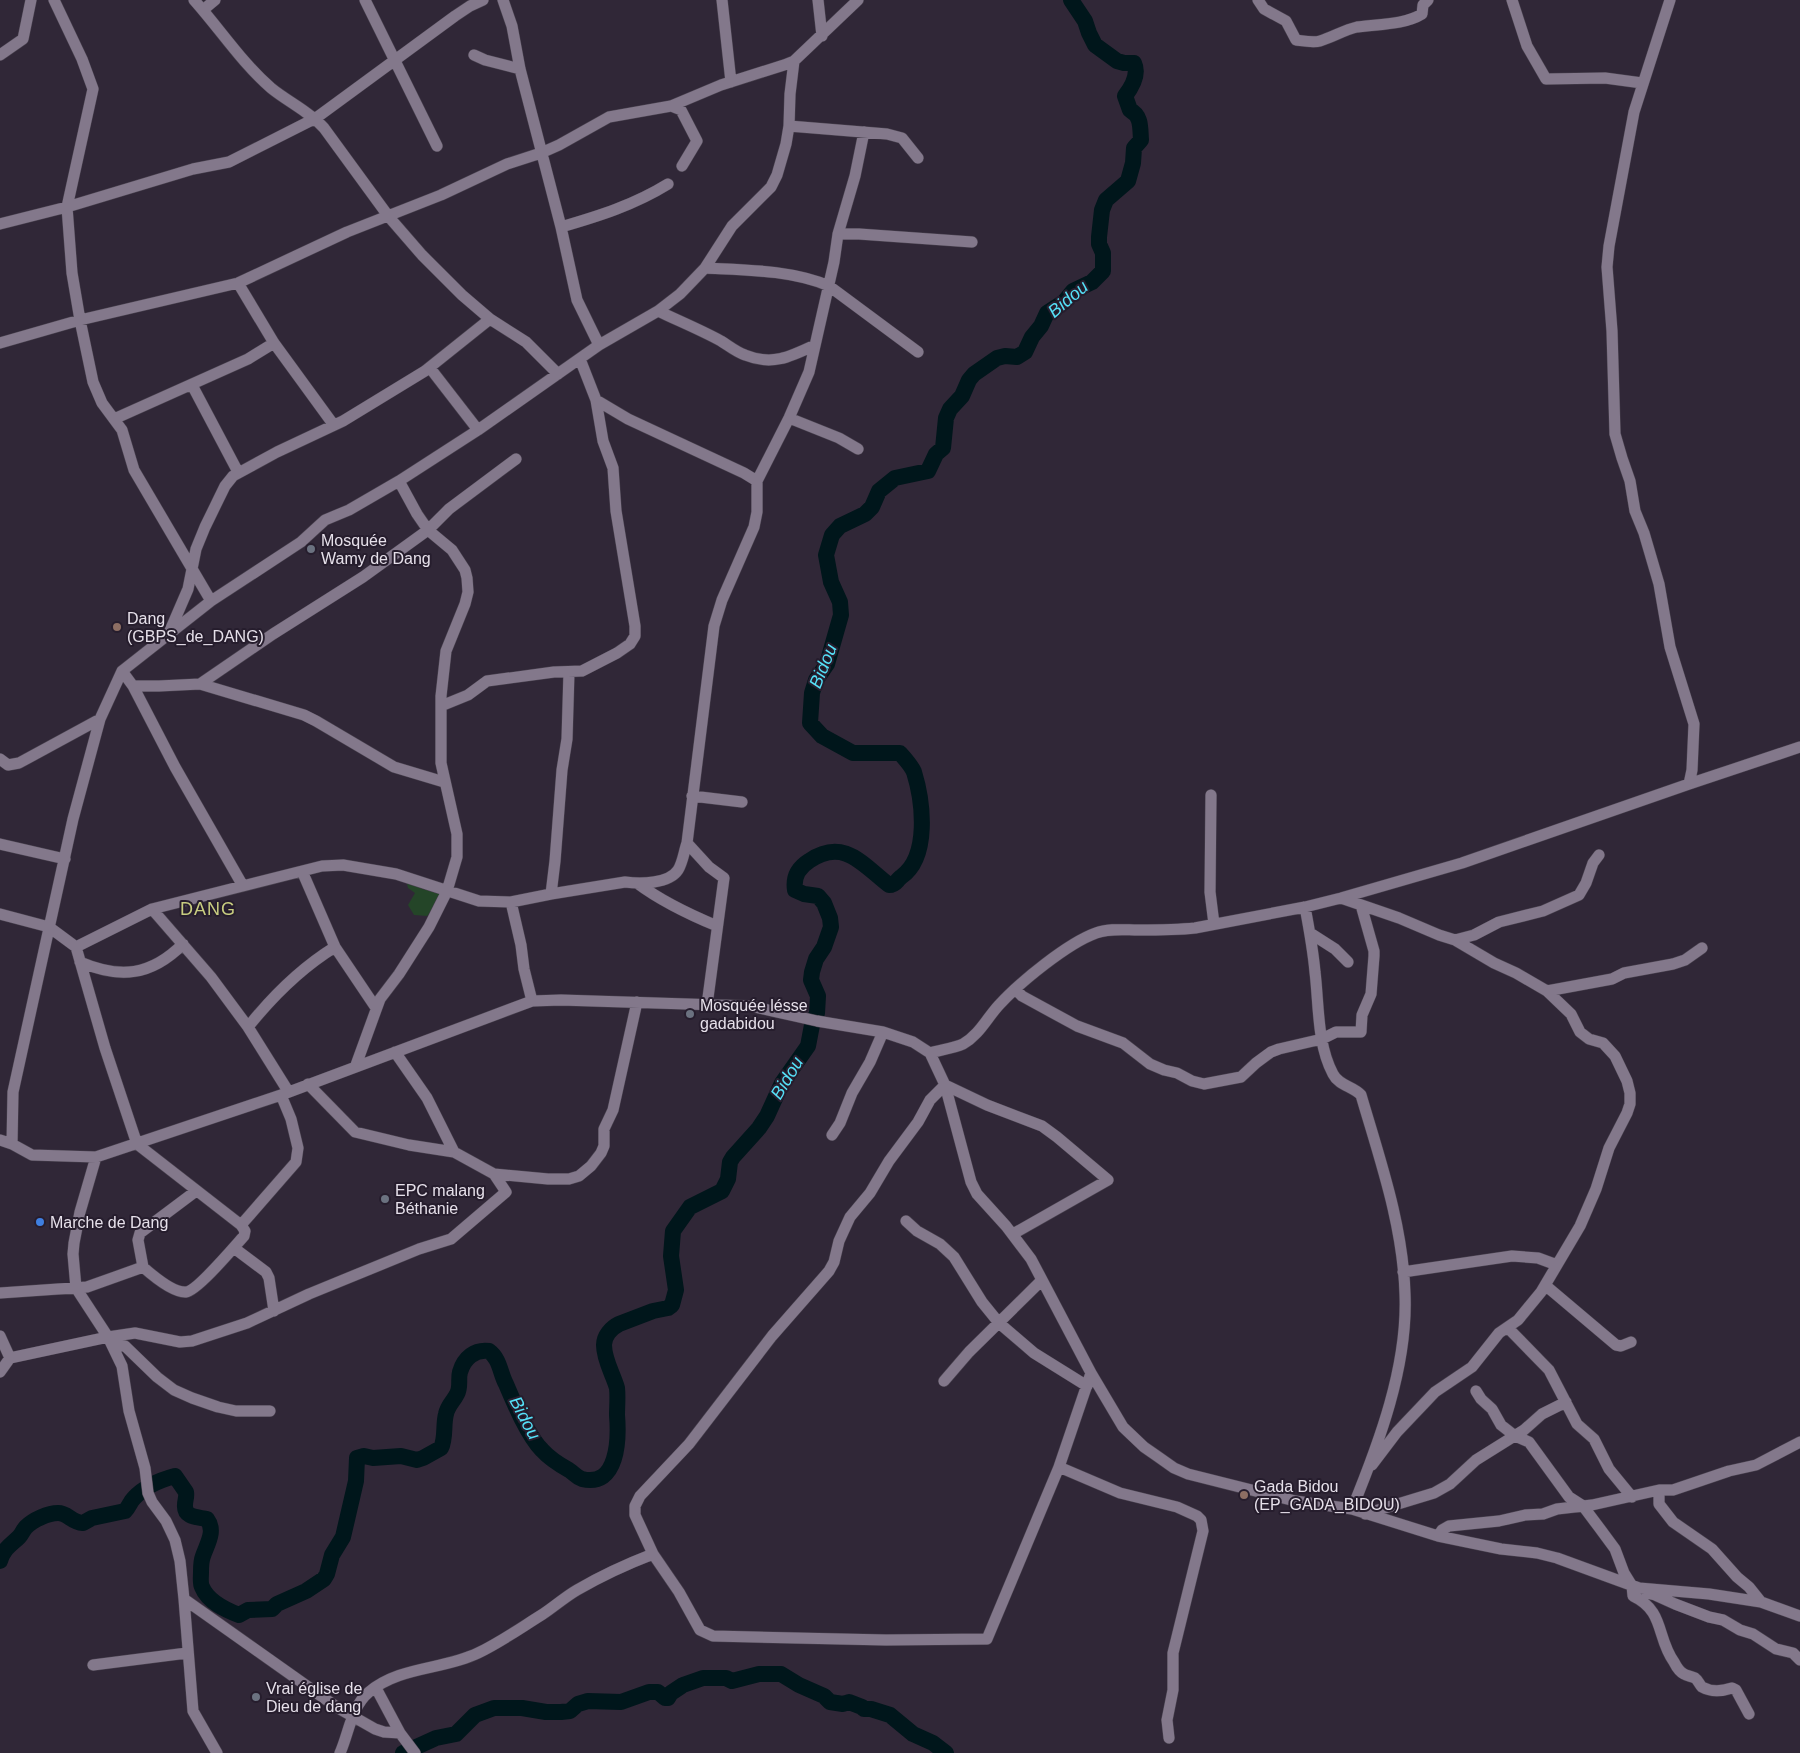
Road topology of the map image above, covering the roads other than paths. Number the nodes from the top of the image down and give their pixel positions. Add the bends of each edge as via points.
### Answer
1 (31, 0) edge
2 (54, 0) edge
3 (194, 0) edge
4 (215, 0) edge
5 (365, 0) edge
6 (483, 0) edge
7 (503, 0) edge
8 (722, 0) edge
9 (818, 0) edge
10 (858, 0) edge
11 (1258, 0) edge
12 (1428, 0) edge
13 (1512, 0) edge
14 (1670, 0) edge
15 (203, 10) junction
16 (822, 36) junction
17 (0, 54) edge
18 (474, 54) dead end
19 (394, 60) junction
20 (794, 61) junction
21 (520, 68) junction
22 (731, 82) junction
23 (1642, 83) junction
24 (671, 106) junction
25 (316, 118) junction
26 (789, 126) junction
27 (864, 132) junction
28 (437, 146) dead end
29 (541, 153) junction
30 (918, 158) dead end
31 (682, 166) dead end
32 (668, 184) dead end
33 (67, 207) junction
34 (389, 217) junction
35 (0, 224) edge
36 (561, 227) junction
37 (838, 234) junction
38 (972, 242) dead end
39 (704, 268) junction
40 (238, 283) junction
41 (829, 286) junction
42 (658, 311) junction
43 (490, 319) junction
44 (80, 320) junction
45 (0, 343) edge
46 (274, 343) junction
47 (598, 345) junction
48 (815, 345) junction
49 (918, 352) dead end
50 (580, 359) junction
51 (430, 368) junction
52 (558, 374) junction
53 (192, 385) junction
54 (596, 400) junction
55 (789, 418) junction
56 (114, 419) junction
57 (334, 424) junction
58 (478, 430) junction
59 (858, 449) dead end
60 (516, 459) dead end
61 (238, 472) junction
62 (399, 481) junction
63 (757, 481) junction
64 (428, 530) junction
65 (192, 570) junction
66 (211, 601) junction
67 (168, 636) junction
68 (122, 671) junction
69 (569, 672) junction
70 (200, 684) junction
71 (133, 686) junction
72 (440, 706) junction
73 (100, 719) junction
74 (1800, 747) edge
75 (0, 759) edge
76 (444, 782) junction
77 (1689, 784) junction
78 (692, 796) junction
79 (1211, 796) dead end
80 (742, 802) dead end
81 (687, 842) junction
82 (0, 844) edge
83 (1599, 856) dead end
84 (65, 859) junction
85 (302, 870) junction
86 (637, 883) junction
87 (243, 886) junction
88 (447, 891) junction
89 (550, 894) junction
90 (1341, 898) junction
91 (511, 902) junction
92 (1361, 904) junction
93 (1305, 907) junction
94 (152, 909) junction
95 (0, 914) edge
96 (1214, 924) junction
97 (717, 926) junction
98 (49, 927) junction
99 (1310, 933) junction
100 (1455, 940) junction
101 (183, 944) junction
102 (76, 947) junction
103 (335, 948) junction
104 (1702, 948) dead end
105 (80, 962) junction
106 (1348, 962) dead end
107 (1015, 990) junction
108 (1547, 991) junction
109 (532, 1001) junction
110 (637, 1002) junction
111 (707, 1005) junction
112 (376, 1008) junction
113 (248, 1027) junction
114 (883, 1032) junction
115 (1322, 1039) junction
116 (395, 1052) junction
117 (930, 1053) junction
118 (356, 1065) junction
119 (308, 1084) junction
120 (945, 1085) junction
121 (284, 1093) junction
122 (832, 1135) dead end
123 (0, 1140) edge
124 (12, 1144) junction
125 (137, 1144) junction
126 (454, 1152) junction
127 (96, 1157) junction
128 (494, 1174) junction
129 (196, 1191) junction
130 (906, 1220) dead end
131 (241, 1225) junction
132 (1013, 1234) junction
133 (234, 1248) junction
134 (1556, 1265) junction
135 (143, 1267) junction
136 (1403, 1272) junction
137 (1042, 1280) junction
138 (1545, 1285) junction
139 (76, 1288) junction
140 (0, 1293) edge
141 (274, 1311) junction
142 (999, 1323) junction
143 (1508, 1328) junction
144 (0, 1336) edge
145 (110, 1341) junction
146 (1631, 1342) dead end
147 (10, 1358) junction
148 (0, 1372) edge
149 (1091, 1373) junction
150 (944, 1381) dead end
151 (1086, 1386) junction
152 (1476, 1390) dead end
153 (1566, 1402) junction
154 (270, 1411) dead end
155 (1515, 1436) junction
156 (1800, 1442) edge
157 (1059, 1466) junction
158 (1368, 1471) junction
159 (1659, 1490) junction
160 (1632, 1497) junction
161 (1583, 1506) junction
162 (1352, 1510) junction
163 (1365, 1514) junction
164 (1438, 1536) junction
165 (652, 1554) junction
166 (1632, 1586) junction
167 (184, 1599) junction
168 (1762, 1602) junction
169 (1800, 1616) edge
170 (188, 1653) junction
171 (1800, 1660) edge
172 (93, 1665) dead end
173 (376, 1688) junction
174 (1749, 1714) dead end
175 (353, 1717) junction
176 (400, 1733) junction
177 (1169, 1738) dead end
178 (217, 1753) edge
179 (340, 1753) edge
180 (415, 1753) edge

1 - 17 street via 23,39
2 - 33 street via 93,89
3 - 15 street
4 - 15 street
5 - 19 street
6 - 19 street
7 - 21 street
8 - 22 street
9 - 16 street
10 - 16 street
11 - 12 street via 1264,9 1286,22 1296,40 1310,42 1356,28 1415,18 1422,14 1423,5
13 - 23 street via 1528,46 1546,79 1605,78
14 - 23 street
15 - 25 street via 272,89
16 - 20 street
18 - 21 street via 485,60
19 - 25 street
19 - 28 street
20 - 22 street
20 - 26 street
21 - 29 street
22 - 24 street
23 - 77 street via 1628,140 1607,268 1615,434 1659,584 1670,647 1694,724
24 - 29 street via 609,117
24 - 31 street via 681,110 697,141
25 - 33 street via 229,162 186,171
25 - 34 street
26 - 27 street
26 - 39 street via 784,152 771,187 732,226
27 - 30 street via 902,138
27 - 37 street
29 - 34 street via 508,164
29 - 36 street
32 - 36 street via 601,216
33 - 35 street
33 - 44 street via 71,264
34 - 40 street via 347,232
34 - 43 street via 422,255
36 - 47 street via 577,300
37 - 38 street
37 - 41 street
39 - 41 street via 789,275
39 - 42 street via 680,294
40 - 44 street
40 - 46 street
41 - 48 street
41 - 49 street
42 - 47 street
42 - 48 street via 756,359 790,358
43 - 51 street
43 - 52 street via 526,342
44 - 45 street
44 - 56 street via 97,396
46 - 53 street
46 - 57 street
47 - 50 street
48 - 55 street via 809,372
50 - 52 street
50 - 54 street
51 - 57 street
51 - 58 street
52 - 58 street
53 - 56 street
53 - 61 street
54 - 63 street via 628,419
54 - 69 street via 603,441 613,468 616,511 635,636 630,644 598,664 580,672
55 - 59 street
55 - 63 street
56 - 65 street via 122,430 134,470
57 - 61 street
58 - 62 street
60 - 64 street via 456,504
61 - 65 street via 225,486 217,502 196,549
62 - 64 street
62 - 66 street via 326,520 301,542
63 - 78 street via 754,526 714,626
64 - 70 street via 363,577
64 - 72 street via 452,550 465,570 468,592 444,660
65 - 66 street
65 - 67 street via 188,589
66 - 67 street
67 - 68 street
68 - 71 street
68 - 73 street
69 - 72 street via 487,681 468,695
69 - 89 street via 567,739
70 - 71 street
70 - 76 street via 304,715 394,767
71 - 87 street
72 - 76 street
73 - 75 street via 19,763 8,764
73 - 84 street
74 - 77 street
76 - 88 street via 457,834 457,857
77 - 90 street via 1462,863
78 - 80 street
78 - 81 street
79 - 96 street via 1210,892
81 - 86 street via 676,873 662,880
81 - 97 street via 708,867 724,878
82 - 84 street
83 - 100 street via 1579,896
84 - 98 street
85 - 87 street
85 - 88 street via 343,865 368,868
85 - 103 street
86 - 89 street
86 - 97 street via 690,915
87 - 94 street
88 - 91 street via 479,901
88 - 112 street via 425,933
89 - 91 street
90 - 92 street
90 - 93 street
91 - 109 street
92 - 100 street
92 - 115 street via 1374,956 1371,994 1362,1015 1362,1030 1336,1032
93 - 96 street
93 - 99 street
94 - 101 street
94 - 102 street
95 - 98 street
96 - 107 street via 1178,930 1099,932 1083,938
97 - 111 street
98 - 102 street
98 - 124 street via 13,1092
99 - 106 street
99 - 115 street
100 - 108 street
101 - 105 street via 161,963 130,972 98,970
101 - 113 street
102 - 105 street
103 - 112 street
103 - 113 street via 291,981
104 - 108 street via 1673,964
105 - 125 street via 104,1048
107 - 115 street via 1077,1026 1123,1043 1150,1064 1198,1083 1235,1079 1272,1052
107 - 117 street via 982,1028 962,1044
108 - 134 street via 1571,1014 1580,1032 1603,1043 1615,1056 1630,1093 1627,1113 1609,1148 1590,1205
109 - 110 street
109 - 116 street
110 - 111 street
110 - 128 street via 613,1110 605,1126 604,1147 598,1158 583,1173 569,1179
111 - 114 street via 750,1006
112 - 118 street
113 - 121 street
114 - 117 street via 913,1042
114 - 122 street
115 - 136 street via 1333,1075 1360,1094 1388,1188
116 - 118 street
116 - 126 street via 427,1098
117 - 120 street
118 - 119 street
119 - 121 street
119 - 126 street via 356,1132
120 - 132 street via 976,1194
120 - 132 street via 1042,1126 1108,1180
120 - 165 street via 930,1100 870,1193 850,1217 828,1271 772,1336 689,1444 640,1496 635,1515
121 - 125 street
121 - 131 street via 298,1148 296,1162
123 - 124 street
124 - 127 street via 32,1155
125 - 127 street
125 - 129 street
126 - 128 street
127 - 139 street via 74,1244
128 - 141 street via 506,1192 451,1239 419,1249
129 - 131 street
129 - 135 street via 140,1233 138,1240
130 - 142 street via 916,1231 940,1244 954,1257
131 - 133 street via 244,1236
132 - 137 street via 1032,1259
133 - 135 street via 187,1292 165,1284
133 - 141 street via 266,1272
134 - 136 street via 1538,1258 1512,1256
134 - 138 street
135 - 139 street via 95,1286
136 - 158 street via 1404,1320 1398,1375
137 - 142 street
137 - 149 street
138 - 143 street
138 - 146 street via 1616,1345
139 - 140 street
139 - 145 street
141 - 145 street via 192,1341 180,1342 135,1333
142 - 150 street
142 - 151 street via 1034,1354
143 - 153 street via 1549,1370
143 - 158 street via 1499,1333 1472,1367 1435,1392 1397,1432
144 - 147 street
145 - 147 street
145 - 154 street via 125,1346 157,1377 192,1398 236,1411
145 - 167 street via 122,1366 147,1487 152,1502 175,1540
147 - 148 street
149 - 151 street
149 - 162 street via 1123,1427 1174,1468 1246,1490
151 - 157 street
152 - 155 street via 1501,1425
153 - 155 street via 1542,1414
153 - 160 street via 1576,1424 1594,1439 1609,1470
155 - 161 street via 1529,1442 1569,1497
155 - 163 street via 1476,1460 1443,1489
156 - 159 street via 1756,1465 1729,1470 1674,1490
157 - 165 street via 987,1639 713,1636 700,1630 679,1592
157 - 177 street via 1120,1493 1177,1507 1201,1520 1203,1531 1172,1653 1173,1690 1167,1720
158 - 162 street
159 - 160 street
159 - 168 street via 1659,1504 1673,1522 1712,1549
160 - 161 street
161 - 164 street via 1499,1521 1448,1526
161 - 166 street via 1616,1549
162 - 163 street
163 - 164 street
164 - 166 street via 1557,1558
165 - 173 street via 576,1590 477,1653 395,1676
166 - 168 street
166 - 171 street via 1642,1593 1722,1620 1776,1649 1792,1653
166 - 174 street via 1633,1596 1651,1608 1666,1650 1678,1668 1705,1688 1736,1690
167 - 170 street
167 - 175 street
168 - 169 street
170 - 172 street
170 - 178 street via 194,1711
173 - 175 street via 361,1701
173 - 176 street
175 - 176 street via 384,1732
175 - 179 street
176 - 180 street

